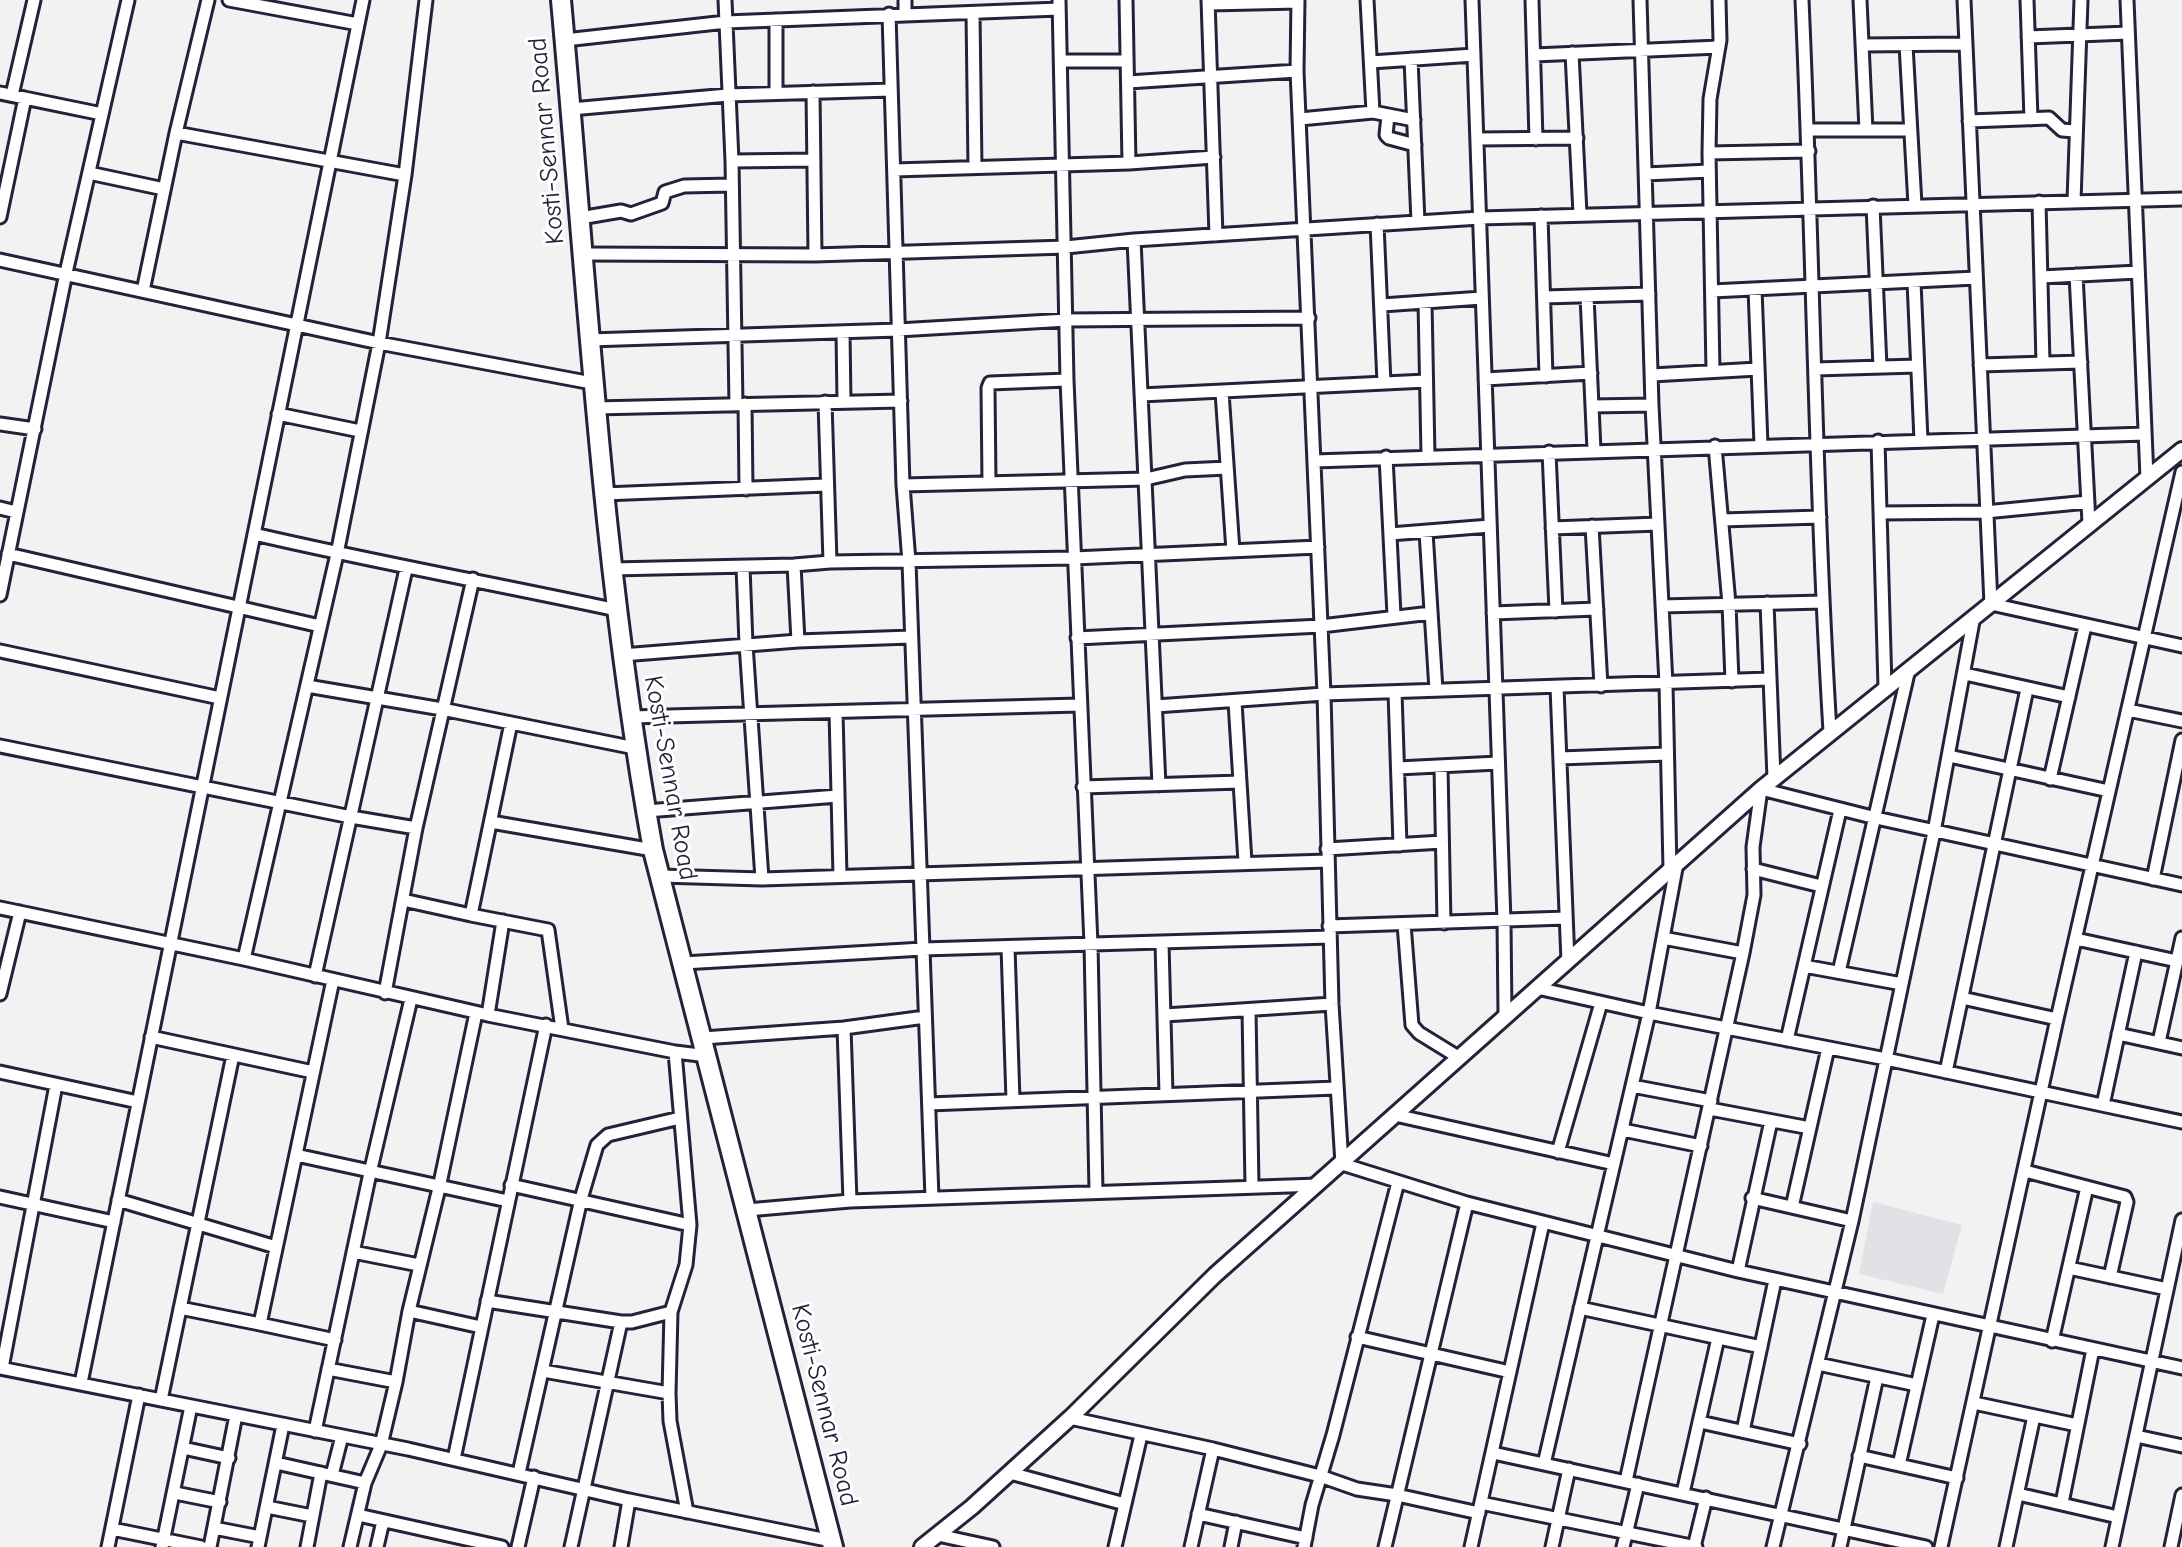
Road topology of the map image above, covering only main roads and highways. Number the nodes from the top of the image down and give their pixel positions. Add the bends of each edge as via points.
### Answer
1 (561, 0) edge
2 (832, 1544) edge

1 - 2 highway, Kosti-Sennar Road via 592,383 622,655 646,811

